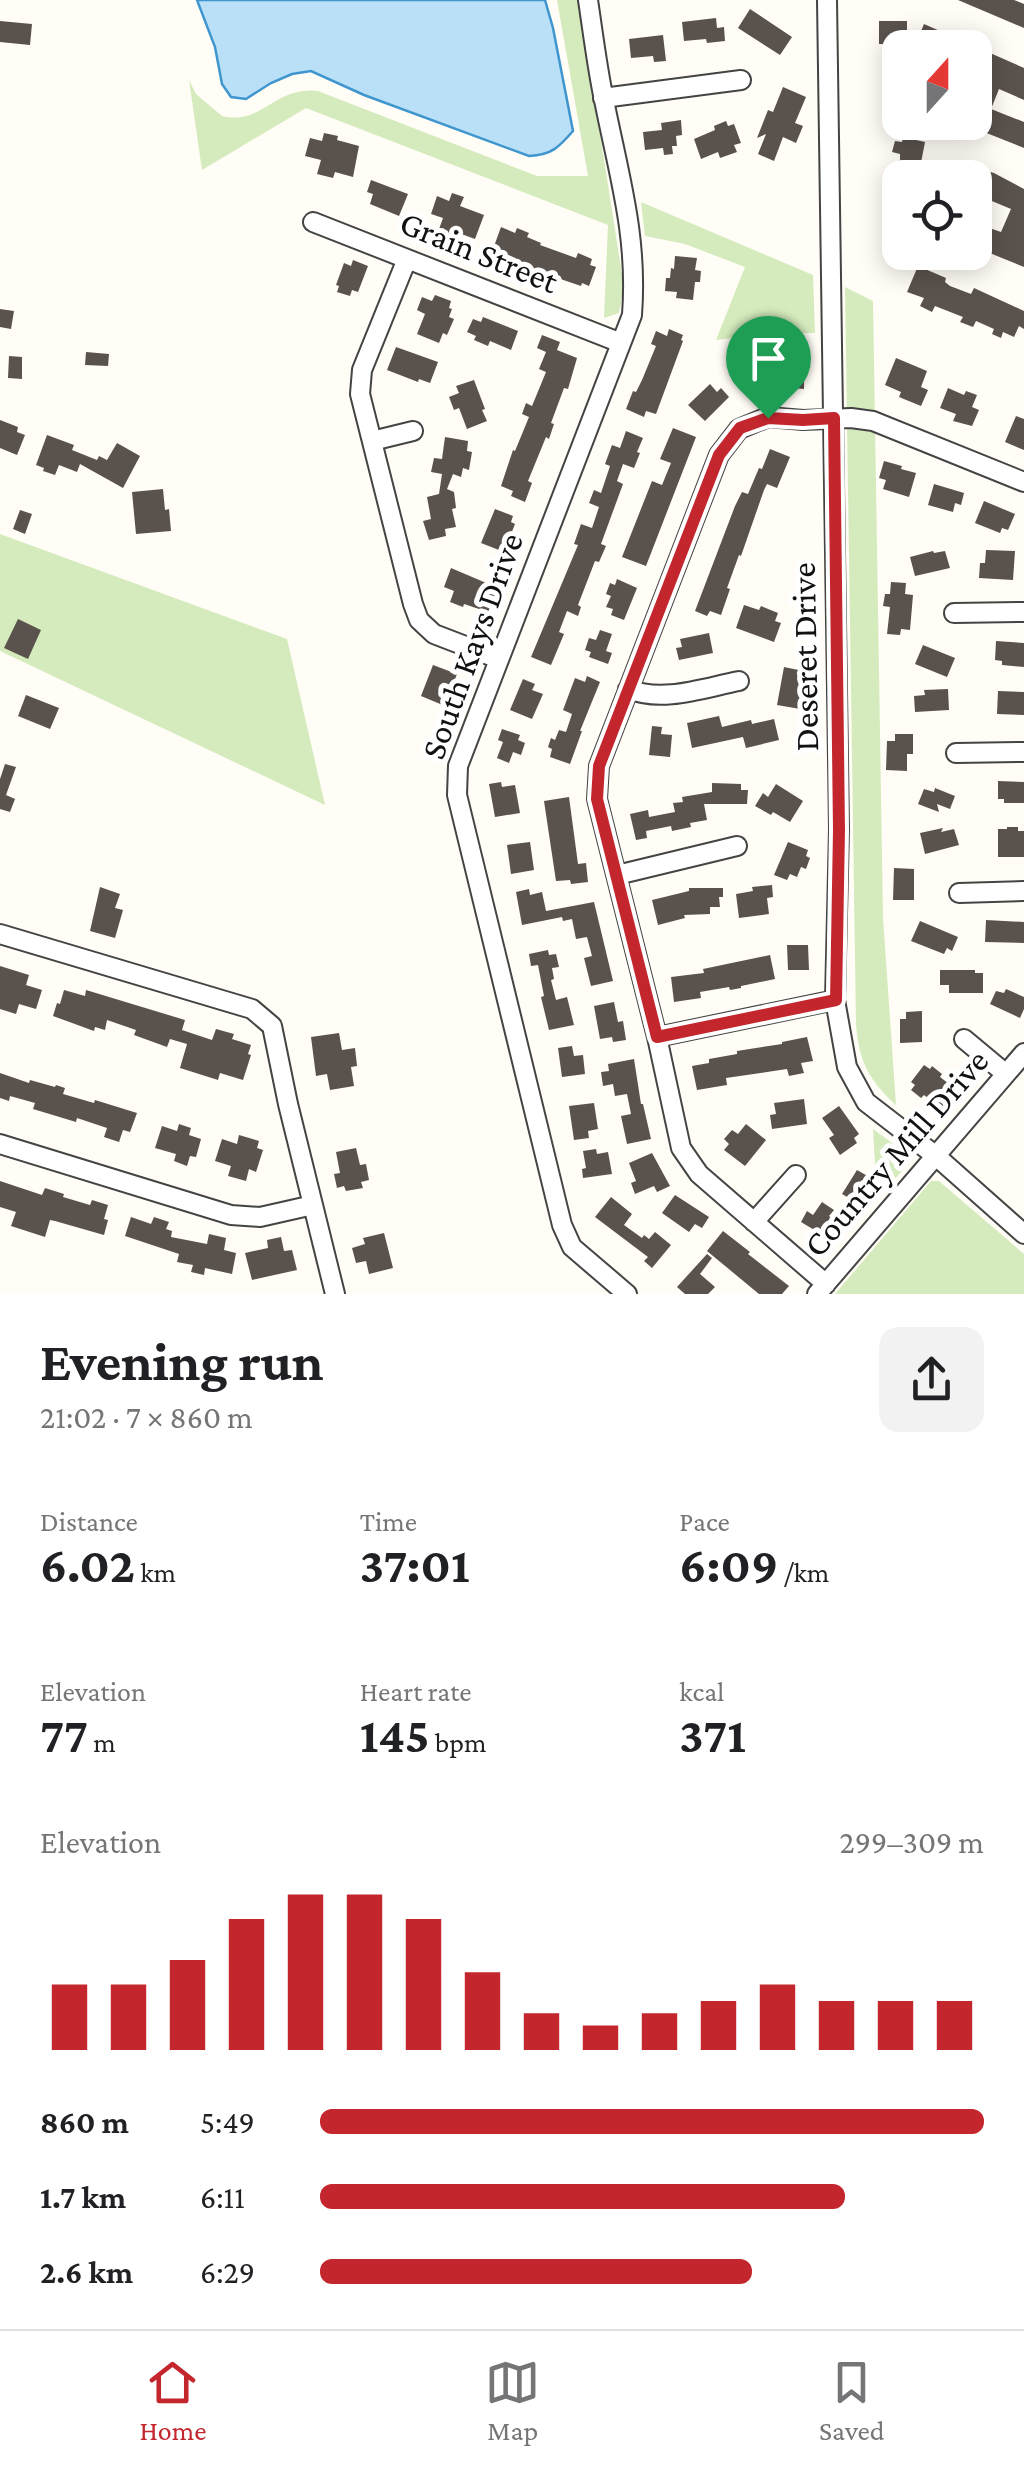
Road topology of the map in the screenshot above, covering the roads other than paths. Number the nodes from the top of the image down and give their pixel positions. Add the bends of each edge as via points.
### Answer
1 (588, 0) edge
2 (827, 0) edge
3 (742, 80) dead end
4 (603, 98) junction
5 (313, 222) dead end
6 (407, 259) junction
7 (621, 343) junction
8 (834, 418) junction
9 (412, 431) dead end
10 (372, 441) junction
11 (1024, 482) edge
12 (1024, 612) edge
13 (954, 613) dead end
14 (499, 659) junction
15 (739, 681) dead end
16 (628, 690) junction
17 (1024, 752) edge
18 (956, 753) dead end
19 (737, 846) dead end
20 (617, 875) junction
21 (1024, 892) edge
22 (959, 893) dead end
23 (0, 934) edge
24 (836, 1000) junction
25 (657, 1037) junction
26 (964, 1038) dead end
27 (1024, 1054) edge
28 (1006, 1074) junction
29 (0, 1144) edge
30 (936, 1156) junction
31 (796, 1175) dead end
32 (313, 1205) junction
33 (754, 1222) junction
34 (1024, 1234) edge
35 (822, 1289) edge
36 (614, 1290) edge
37 (336, 1294) edge

1 - 4 street, South Kays Drive
2 - 8 street, Deseret Drive
3 - 4 street
4 - 7 street, South Kays Drive via 629,213 634,278 632,315
5 - 6 street, Grain Street
6 - 7 street, Grain Street
6 - 10 street via 362,370 360,394
7 - 14 street, South Kays Drive
8 - 11 street via 873,420
8 - 16 street via 768,418 740,428 719,455
8 - 24 street, Deseret Drive
9 - 10 street
10 - 14 street via 419,620 434,634
12 - 13 street
14 - 36 street, South Kays Drive via 458,766 457,794 562,1224 572,1247
15 - 16 street via 662,696
16 - 20 street via 599,766 597,799
17 - 18 street
19 - 20 street
20 - 25 street
21 - 22 street
23 - 32 street via 252,1008 272,1026
24 - 25 street
24 - 30 street, Deseret Drive via 847,1067 866,1102
25 - 33 street via 681,1148 699,1174
26 - 28 street
27 - 28 street, Country Mill Drive
28 - 30 street, Country Mill Drive
29 - 32 street via 231,1215 260,1218
30 - 34 street, Deseret Drive
30 - 35 street, Country Mill Drive
31 - 33 street
32 - 37 street
33 - 35 street

